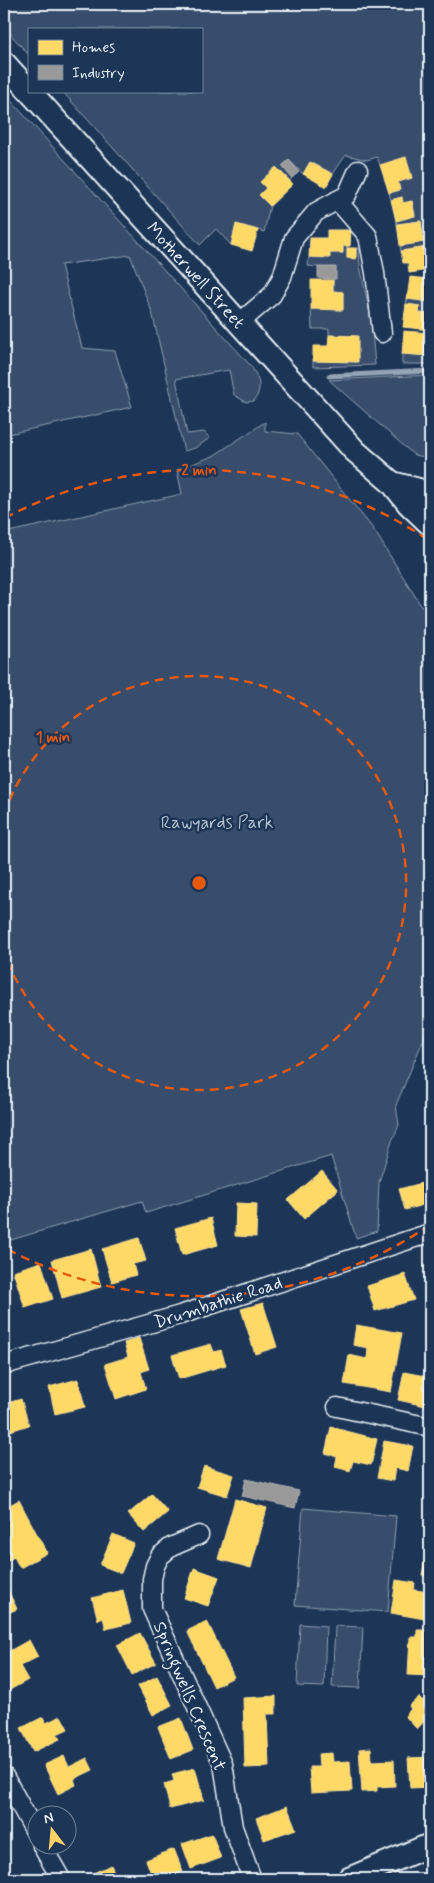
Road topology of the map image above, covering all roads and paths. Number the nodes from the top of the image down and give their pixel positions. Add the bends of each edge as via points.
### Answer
1 (4, 64) edge
2 (28, 91) edge
3 (29, 92) edge
4 (358, 170) dead end
5 (337, 200) junction
6 (240, 323) junction
7 (382, 334) dead end
8 (392, 483) junction
9 (430, 494) edge
10 (430, 524) edge
11 (430, 1233) edge
12 (4, 1365) edge
13 (337, 1406) dead end
14 (430, 1427) edge
15 (199, 1535) dead end
16 (4, 1776) edge
17 (28, 1818) edge
18 (430, 1845) edge
19 (48, 1856) edge
20 (61, 1879) edge
21 (252, 1879) edge
22 (349, 1879) edge

1 - 2 main road, Motherwell Street
3 - 6 main road, Motherwell Street
4 - 5 street via 347,194
5 - 6 street via 316,212 294,238 282,277 272,294
5 - 7 street via 368,236
6 - 8 main road, Motherwell Street via 355,451
8 - 9 main road
8 - 10 main road
11 - 12 street, Drumbathie Road via 180,1315
13 - 14 street
15 - 21 street, Springwells Crescent via 170,1547 160,1556 152,1579 152,1609 223,1764 233,1827
16 - 17 street
18 - 22 main road
19 - 20 street

